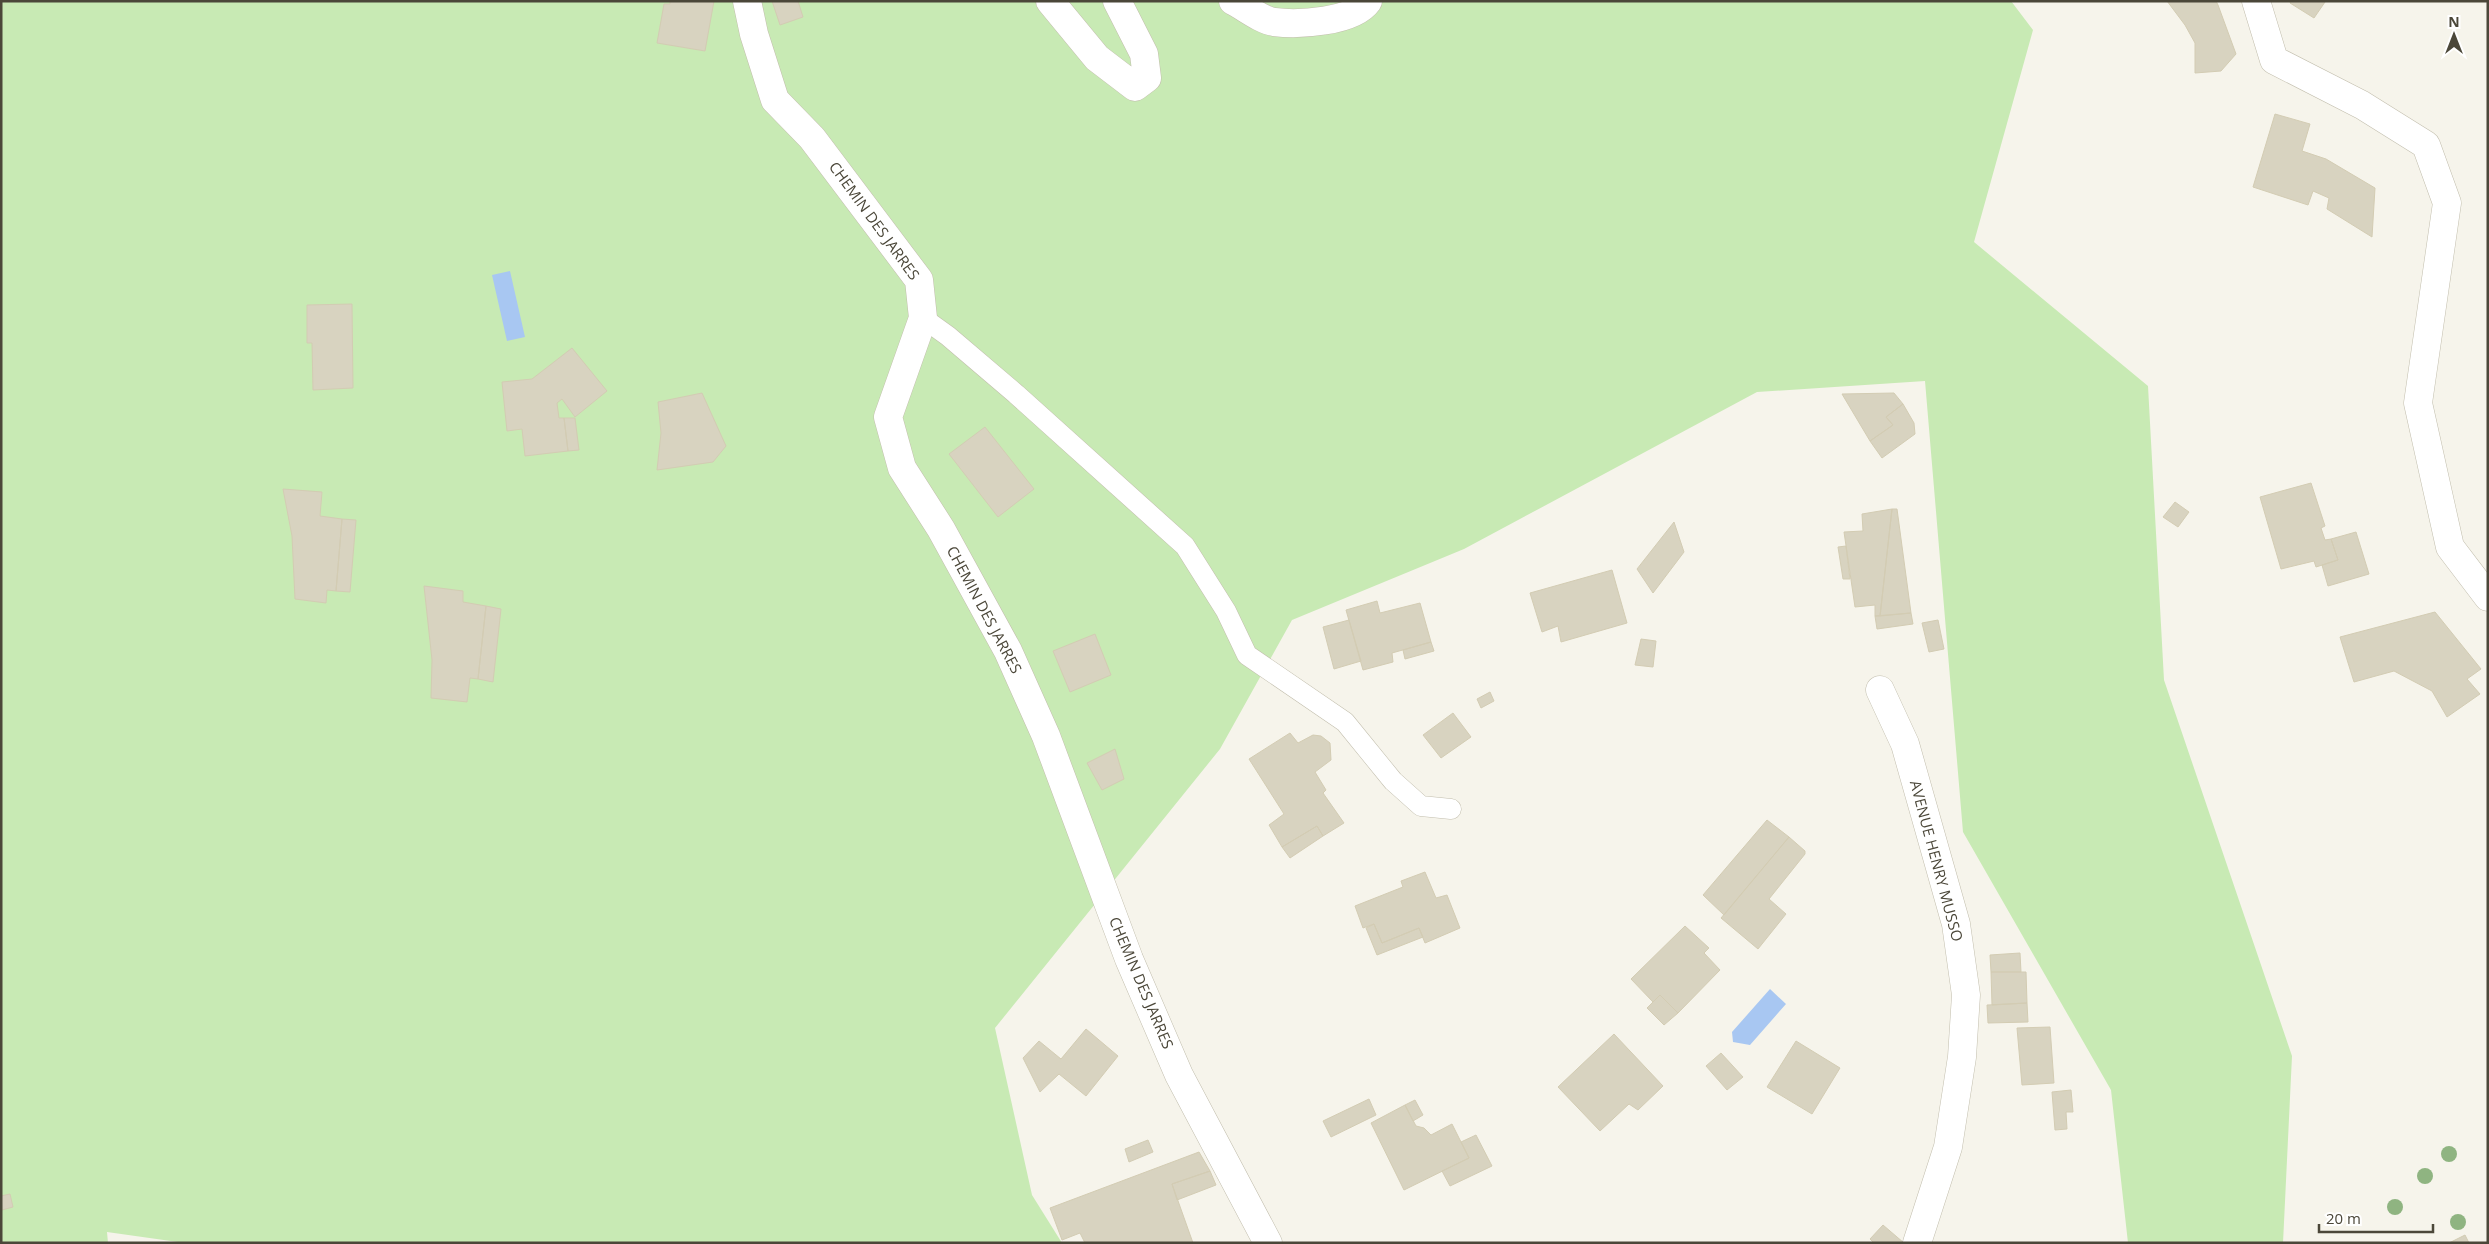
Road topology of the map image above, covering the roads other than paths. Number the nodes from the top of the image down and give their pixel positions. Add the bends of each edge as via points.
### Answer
1 (747, 1) edge
2 (1050, 1) edge
3 (1117, 1) edge
4 (1233, 1) edge
5 (1368, 1) edge
6 (2256, 1) edge
7 (923, 318) junction
8 (2488, 597) edge
9 (1880, 690) dead end
10 (1451, 809) dead end
11 (1268, 1243) edge
12 (1918, 1243) edge

1 - 7 street, CHEMIN DES JARRES via 775,100 812,138 920,280
2 - 3 street via 1096,58 1135,86 1147,78 1144,54
4 - 5 street via 1273,22 1334,21 1364,7
6 - 8 street via 2274,60 2362,105 2426,145 2448,203 2418,403 2450,547
7 - 10 lane via 1010,388 1185,546 1226,612 1247,655 1345,722 1393,781 1421,806
7 - 11 street, CHEMIN DES JARRES via 888,416 902,468 942,529 1008,651 1046,736 1128,959 1179,1075
9 - 12 street, AVENUE HENRY MUSSO via 1905,744 1956,924 1966,995 1962,1057 1948,1147

